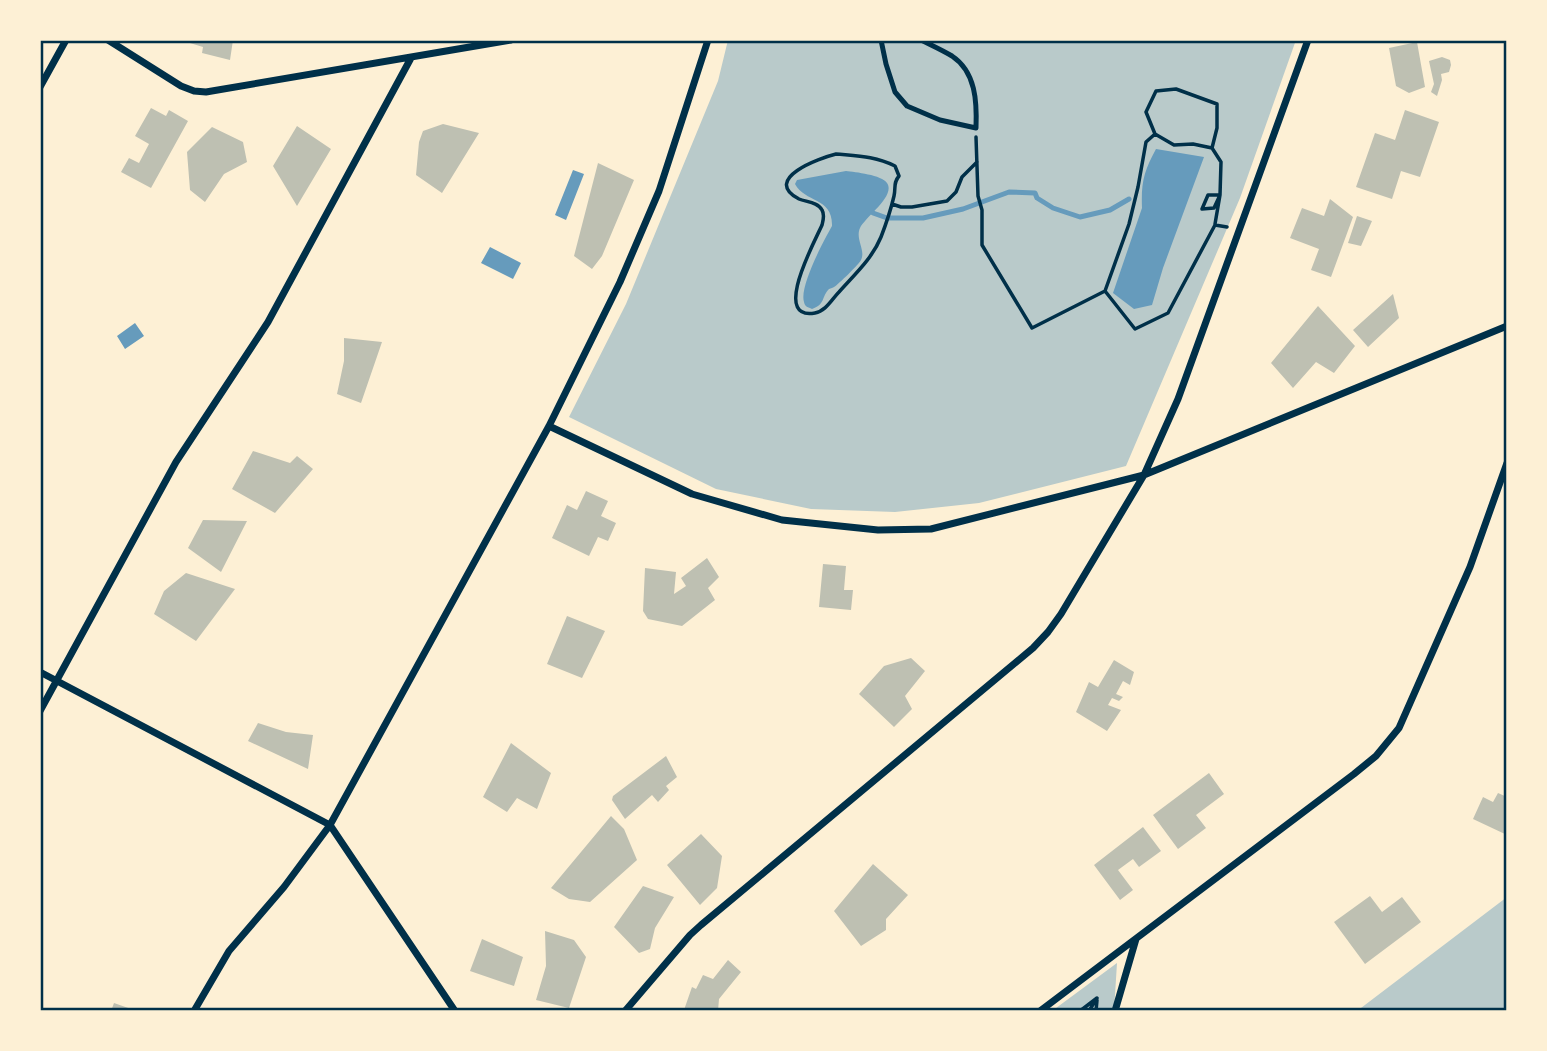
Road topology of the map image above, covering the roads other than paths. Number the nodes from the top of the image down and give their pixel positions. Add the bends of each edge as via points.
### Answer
1 (65, 40) edge
2 (108, 40) edge
3 (511, 40) edge
4 (708, 40) edge
5 (881, 40) edge
6 (921, 40) edge
7 (1308, 40) edge
8 (411, 58) junction
9 (40, 87) edge
10 (1507, 326) edge
11 (549, 426) junction
12 (1507, 463) edge
13 (1144, 475) junction
14 (40, 672) edge
15 (56, 681) junction
16 (40, 710) edge
17 (330, 825) junction
18 (1136, 938) junction
19 (194, 1011) edge
20 (455, 1011) edge
21 (625, 1011) edge
22 (1040, 1011) edge
23 (1115, 1011) edge

1 - 9 street
2 - 8 street via 181,86 206,92
3 - 8 street
4 - 11 street via 659,191
5 - 6 lane via 895,92 907,106 976,128 977,102 968,72 954,57
7 - 13 street via 1178,399
8 - 15 street via 268,322 176,462
10 - 13 street
11 - 13 street via 692,494 782,520 878,530 931,529
11 - 17 street
12 - 18 street via 1470,566 1399,729 1354,775
13 - 21 street via 1061,614 1033,648 701,925
14 - 15 street
15 - 16 street
15 - 17 street
17 - 19 street via 229,951
17 - 20 street
18 - 22 street
18 - 23 street

